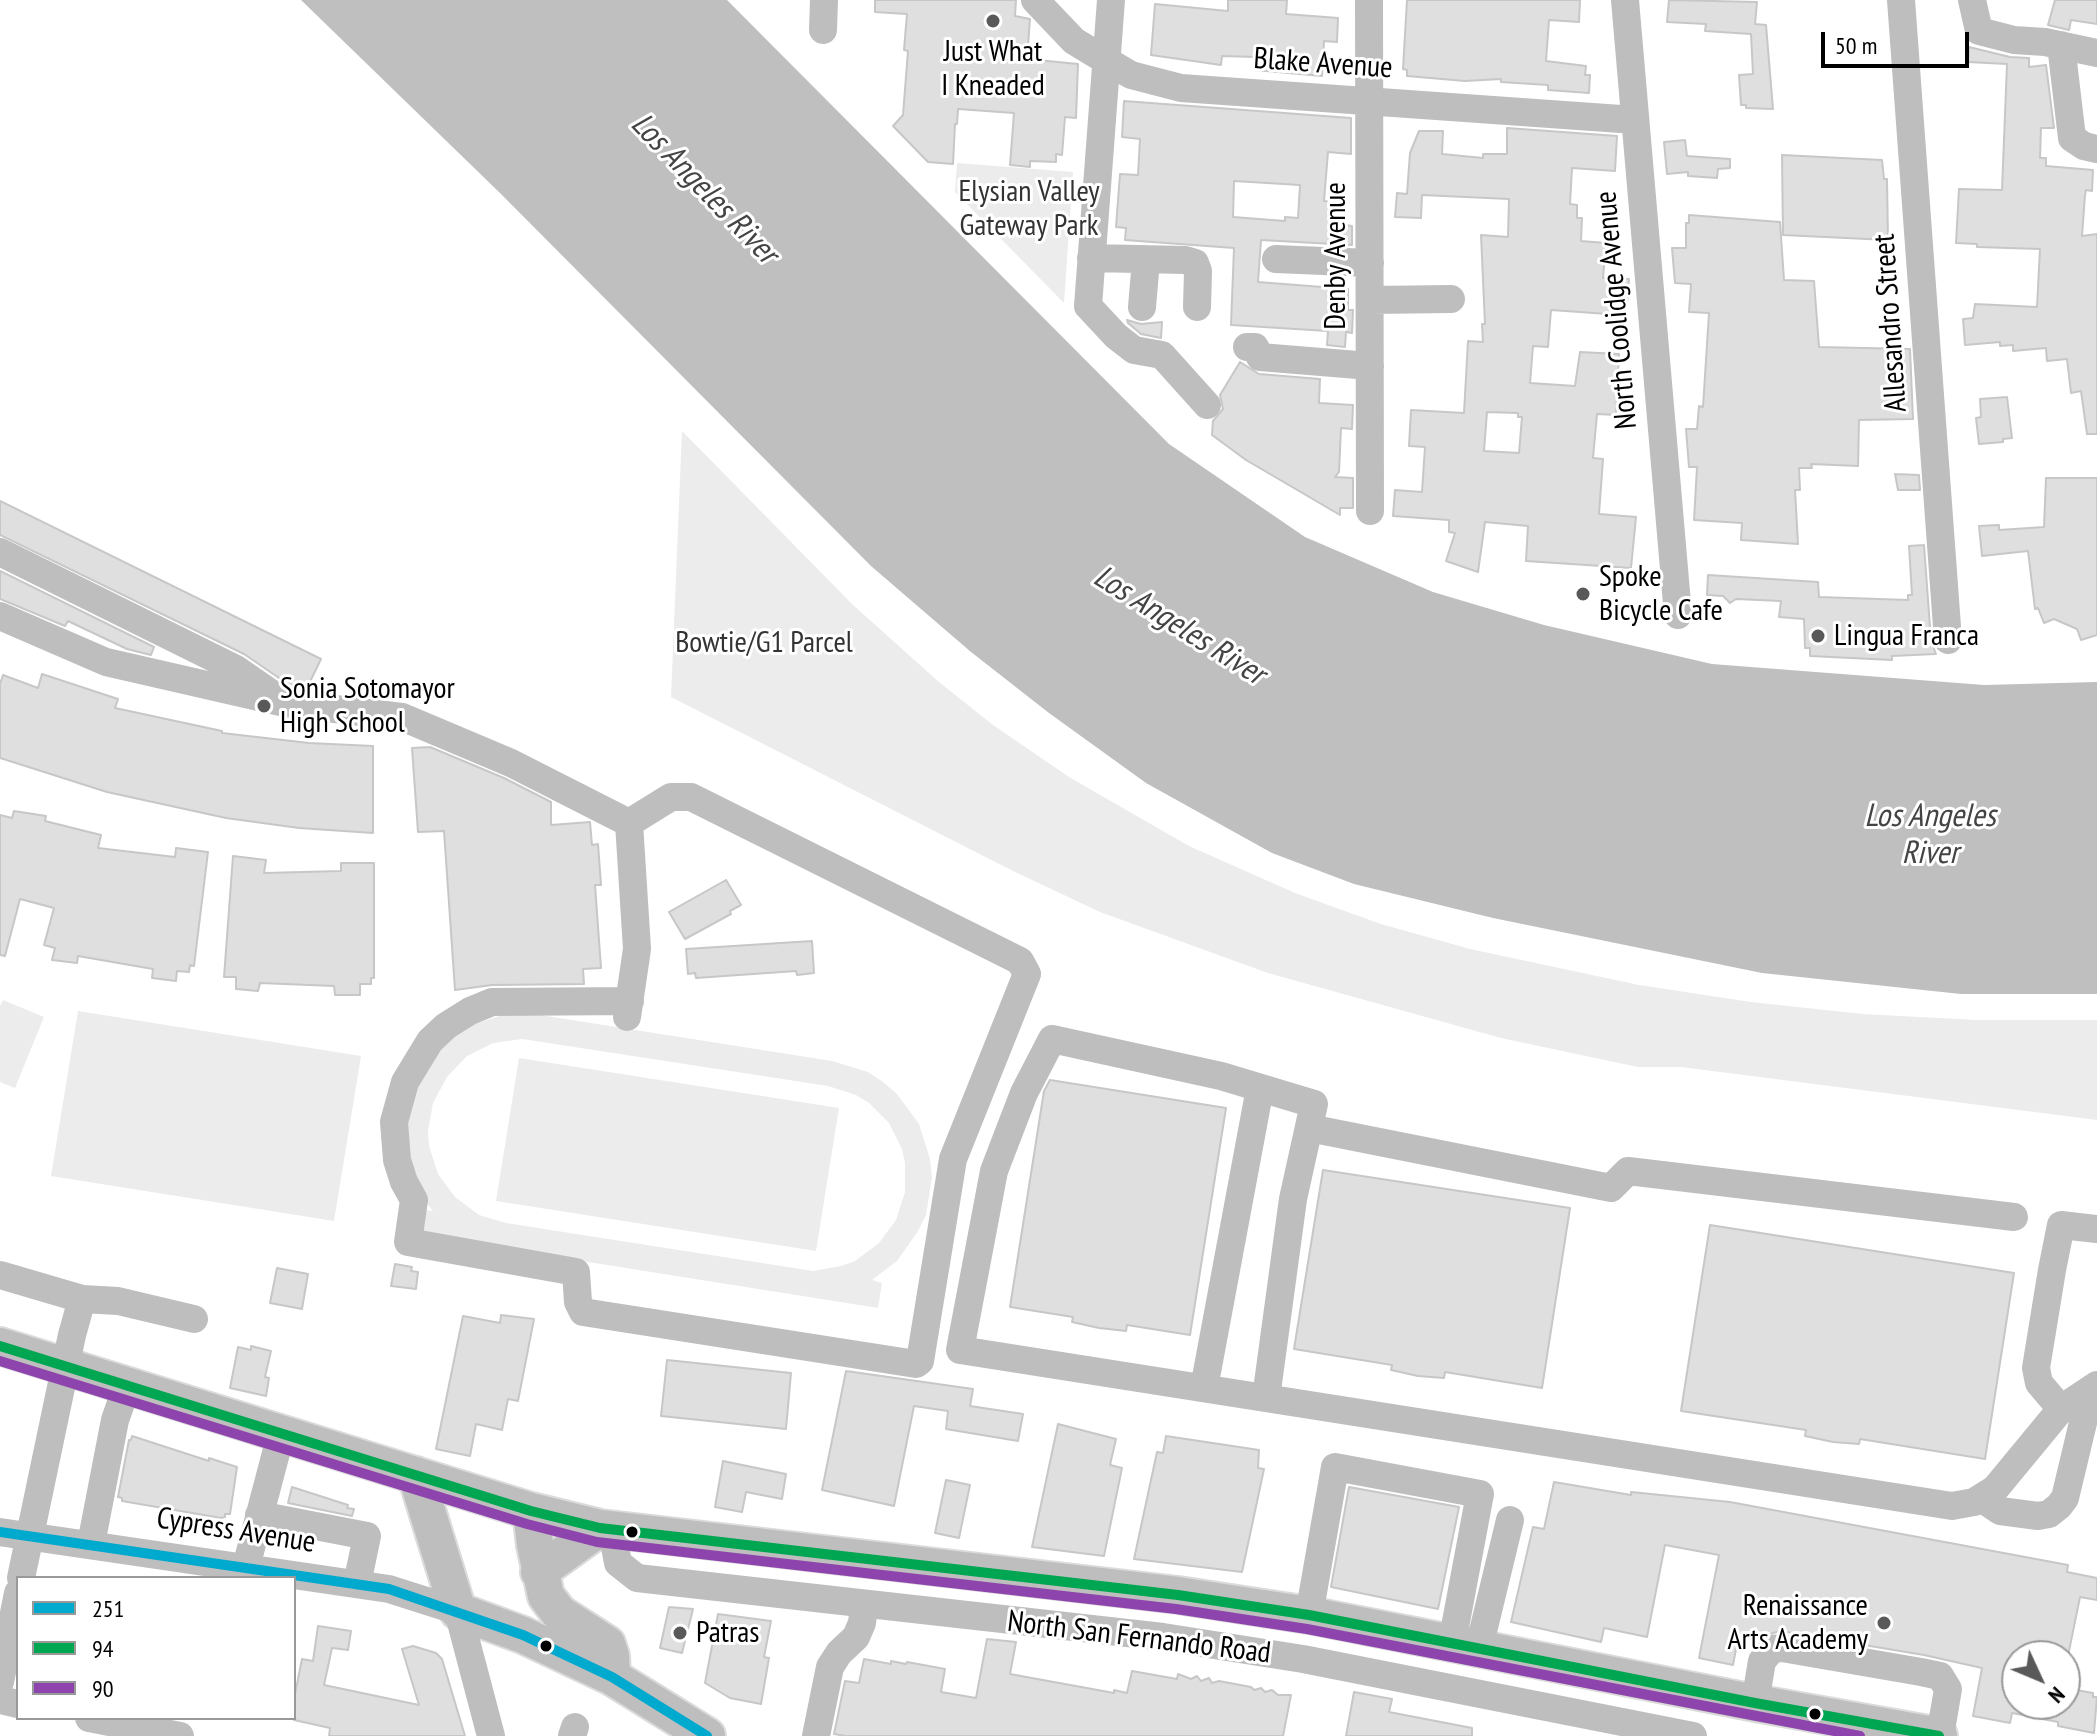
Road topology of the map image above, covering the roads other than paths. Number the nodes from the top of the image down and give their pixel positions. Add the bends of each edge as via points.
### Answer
1 (824, 0) edge
2 (1035, 0) edge
3 (1111, 0) edge
4 (1369, 0) edge
5 (1625, 0) edge
6 (1901, 0) edge
7 (1972, 0) edge
8 (823, 30) dead end
9 (2061, 45) junction
10 (2097, 53) edge
11 (1107, 61) junction
12 (1370, 102) junction
13 (1635, 120) junction
14 (2097, 149) edge
15 (1091, 258) junction
16 (1276, 259) dead end
17 (1146, 260) junction
18 (1370, 263) junction
19 (1451, 299) dead end
20 (1370, 300) junction
21 (1142, 307) dead end
22 (1197, 307) dead end
23 (1247, 347) dead end
24 (1370, 366) junction
25 (1207, 405) dead end
26 (1370, 511) dead end
27 (0, 552) edge
28 (1678, 615) dead end
29 (0, 616) edge
30 (1948, 640) dead end
31 (285, 703) junction
32 (629, 823) junction
33 (1260, 1088) junction
34 (1309, 1128) junction
35 (2014, 1217) dead end
36 (2097, 1229) edge
37 (0, 1275) edge
38 (82, 1299) junction
39 (194, 1319) dead end
40 (0, 1346) edge
41 (65, 1367) junction
42 (127, 1386) junction
43 (2094, 1387) edge
44 (1204, 1388) junction
45 (1266, 1398) junction
46 (2061, 1409) junction
47 (281, 1434) junction
48 (416, 1475) junction
49 (1981, 1498) junction
50 (531, 1511) junction
51 (259, 1515) junction
52 (1510, 1520) dead end
53 (606, 1529) junction
54 (0, 1532) edge
55 (30, 1536) junction
56 (91, 1544) junction
57 (246, 1567) junction
58 (539, 1572) junction
59 (21, 1576) edge
60 (357, 1584) junction
61 (16, 1603) edge
62 (864, 1605) junction
63 (458, 1611) junction
64 (1309, 1615) junction
65 (1466, 1645) junction
66 (612, 1677) junction
67 (0, 1682) edge
68 (1755, 1703) junction
69 (99, 1720) edge
70 (180, 1736) edge
71 (491, 1736) edge
72 (707, 1736) edge
73 (816, 1736) edge
74 (1693, 1736) edge
75 (1939, 1736) edge

1 - 8 street
2 - 11 street, Blake Avenue via 1074,41
3 - 11 street
4 - 12 street, Denby Avenue
5 - 13 street, North Coolidge Avenue
6 - 30 street, Allesandro Street
7 - 9 street via 1979,31
9 - 10 street
9 - 14 street via 2072,138
11 - 12 street, Blake Avenue via 1131,75 1181,88
11 - 15 street
12 - 13 street, Blake Avenue
12 - 18 street, Denby Avenue
13 - 28 street, North Coolidge Avenue
15 - 17 street
15 - 25 street via 1088,306 1134,350 1162,355
16 - 18 street
17 - 21 street
17 - 22 street via 1195,263
18 - 20 street, Denby Avenue
19 - 20 street
20 - 24 street, Denby Avenue
23 - 24 street via 1255,347 1260,357
24 - 26 street, Denby Avenue
27 - 31 street via 236,669
29 - 31 street via 106,662
31 - 32 street via 402,717 511,763
32 - 32 street via 671,797 691,797 1020,961 1027,974 953,1159 916,1364 583,1312 576,1272 408,1242 414,1200 400,1171 394,1122 405,1082 430,1041 446,1026 492,1002 628,1010 637,949
33 - 34 street via 1314,1104
33 - 44 street
33 - 44 street via 1052,1039 994,1171 960,1350
34 - 35 street via 1611,1188 1628,1171
34 - 45 street via 1293,1199
36 - 46 street via 2061,1225 2052,1270 2036,1368 2039,1383
37 - 38 street
38 - 39 street via 118,1301
38 - 41 street
40 - 41 main road, North San Fernando Road
41 - 42 main road, North San Fernando Road
41 - 55 street
42 - 47 main road, North San Fernando Road
42 - 56 street via 115,1420
43 - 46 street
43 - 49 street via 2059,1506 2038,1516 2000,1511
44 - 45 street
45 - 49 street via 1952,1506
46 - 49 street via 1995,1489
47 - 48 main road, North San Fernando Road
47 - 51 street
48 - 50 main road, North San Fernando Road
48 - 63 main road
50 - 53 main road, North San Fernando Road
50 - 58 main road
51 - 57 street
51 - 60 street via 367,1536
52 - 65 street
53 - 58 main road
53 - 62 street, North San Fernando Road via 618,1563 637,1578
53 - 64 main road, North San Fernando Road
54 - 55 street, Cypress Avenue
55 - 56 street, Cypress Avenue
55 - 59 street
56 - 57 street, Cypress Avenue
57 - 60 street, Cypress Avenue
58 - 66 main road via 552,1605 607,1644
60 - 63 street, Cypress Avenue
61 - 67 street
62 - 73 street via 856,1637 830,1667
62 - 74 street, North San Fernando Road via 1163,1637
63 - 66 main road
63 - 71 street
64 - 65 main road, North San Fernando Road
64 - 65 street via 1335,1467 1465,1491 1480,1494
65 - 68 main road, North San Fernando Road
66 - 72 main road
68 - 75 main road, North San Fernando Road
68 - 75 street via 1762,1661 1772,1649 1921,1672 1940,1676 1948,1689
69 - 70 street

